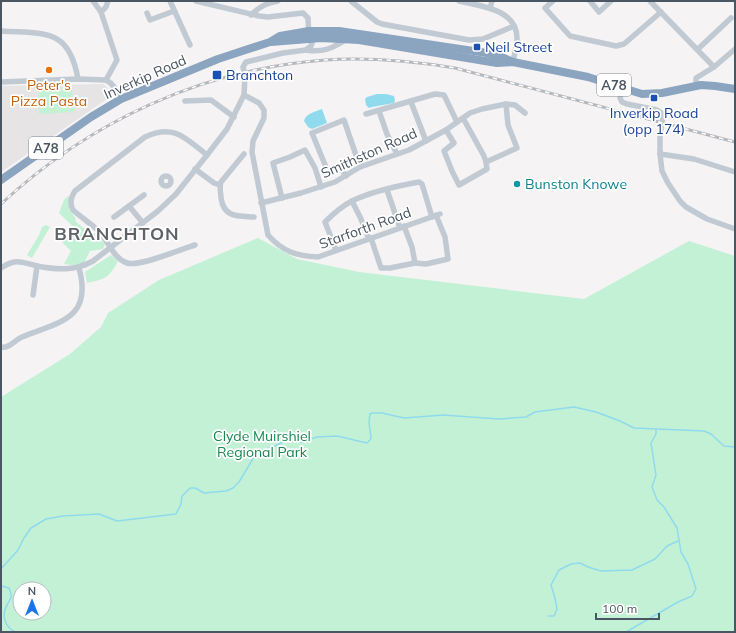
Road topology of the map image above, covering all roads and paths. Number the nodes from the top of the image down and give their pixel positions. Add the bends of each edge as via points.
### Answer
1 (93, 1) edge
2 (108, 1) edge
3 (170, 1) edge
4 (196, 1) edge
5 (278, 1) edge
6 (351, 1) edge
7 (459, 1) edge
8 (492, 1) edge
9 (552, 1) edge
10 (590, 1) edge
11 (611, 1) edge
12 (650, 1) edge
13 (490, 8) junction
14 (174, 11) junction
15 (101, 12) junction
16 (661, 12) junction
17 (147, 13) dead end
18 (251, 15) junction
19 (731, 18) dead end
20 (514, 26) junction
21 (1, 31) edge
22 (309, 35) junction
23 (347, 39) junction
24 (270, 42) junction
25 (280, 42) junction
26 (190, 45) dead end
27 (698, 49) junction
28 (735, 49) edge
29 (300, 50) junction
30 (306, 50) junction
31 (283, 52) junction
32 (513, 62) junction
33 (714, 67) junction
34 (78, 79) junction
35 (106, 80) junction
36 (1, 82) edge
37 (696, 86) junction
38 (623, 88) junction
39 (735, 89) edge
40 (244, 95) junction
41 (121, 99) junction
42 (185, 101) dead end
43 (411, 102) junction
44 (506, 104) junction
45 (379, 111) junction
46 (525, 113) dead end
47 (366, 114) dead end
48 (234, 117) junction
49 (463, 118) junction
50 (457, 122) junction
51 (446, 130) junction
52 (426, 141) junction
53 (244, 154) dead end
54 (397, 154) junction
55 (660, 154) junction
56 (207, 155) junction
57 (486, 162) junction
58 (360, 167) junction
59 (195, 169) junction
60 (735, 172) edge
61 (346, 176) junction
62 (1, 180) edge
63 (170, 184) dead end
64 (220, 185) junction
65 (321, 187) junction
66 (179, 190) junction
67 (387, 190) junction
68 (144, 195) dead end
69 (282, 198) junction
70 (352, 201) junction
71 (261, 203) junction
72 (128, 206) junction
73 (245, 210) dead end
74 (436, 215) junction
75 (114, 217) dead end
76 (245, 217) junction
77 (254, 217) dead end
78 (142, 224) junction
79 (402, 227) junction
80 (735, 229) edge
81 (370, 238) junction
82 (195, 245) dead end
83 (111, 248) junction
84 (336, 250) junction
85 (415, 263) junction
86 (37, 266) junction
87 (1, 268) edge
88 (79, 268) junction
89 (33, 295) dead end
90 (1, 348) edge

1 - 15 street
2 - 15 street
3 - 14 street
4 - 18 street
5 - 18 street via 258,8
6 - 20 street via 382,24 468,40 483,39
7 - 13 street
8 - 13 street
9 - 16 street via 545,8 570,36 616,46 624,44
10 - 11 street via 599,12
12 - 16 street
13 - 20 street via 508,16
14 - 17 street via 150,20
14 - 26 street
15 - 35 street via 117,60
16 - 27 street
18 - 22 street via 268,17 303,14 308,18
19 - 27 street
20 - 32 street via 518,37
21 - 34 street via 48,34 58,39 68,50 75,64
22 - 23 highway, Inverkip Road / A78
22 - 24 highway, Inverkip Road / A78 via 280,36
22 - 25 highway, Inverkip Road / A78
22 - 29 street
22 - 30 street via 312,42
22 - 32 highway, Inverkip Road / A78 via 339,31 446,46 499,56
23 - 30 street via 333,48
23 - 32 highway, Inverkip Road / A78 via 497,63
24 - 25 highway, Inverkip Road / A78
24 - 41 highway, Inverkip Road / A78 via 218,59
25 - 31 street
27 - 33 street
28 - 33 street
29 - 30 street
29 - 31 street
31 - 40 street via 245,63
32 - 38 highway, Inverkip Road / A78 via 588,77
33 - 37 street via 696,78
34 - 35 street
34 - 36 street
35 - 41 street via 116,89
37 - 38 highway, Inverkip Road / A78 via 642,94
37 - 39 highway, Inverkip Road / A78
38 - 55 street via 620,98 622,102 657,110 663,114
40 - 48 street
40 - 71 street, Starforth Road via 259,102 264,110 264,118 253,141 252,152
41 - 62 highway, Inverkip Road / A78
42 - 48 street via 211,100
43 - 45 street
43 - 50 street via 428,95 444,94
43 - 52 street
44 - 46 street via 515,105
44 - 49 street, Smithston Road via 482,109
44 - 57 street via 508,125 517,148
45 - 47 street
45 - 54 street
48 - 56 street
49 - 50 street, Smithston Road
49 - 57 street
50 - 51 street, Smithston Road
51 - 52 street, Smithston Road
51 - 57 street via 454,143 444,151 459,185 487,169
52 - 54 street, Smithston Road
53 - 64 street via 241,162 222,179
54 - 58 street, Smithston Road
55 - 60 street via 694,159
55 - 80 street via 662,171 680,201 707,219
56 - 59 street
56 - 83 street via 180,134 166,131 151,134 75,191 71,207 99,232
58 - 61 street, Smithston Road
58 - 61 street via 344,120 312,133 328,172 342,170
59 - 64 street via 214,184
59 - 66 street
61 - 65 street, Smithston Road
63 - 66 street
64 - 76 street via 222,204 227,212
65 - 69 street, Smithston Road
65 - 69 street via 315,168 305,150 273,163
66 - 78 street
67 - 70 street
67 - 74 street via 419,182
67 - 79 street
68 - 72 street
69 - 71 street, Smithston Road
70 - 81 street
70 - 84 street via 325,222
71 - 84 street, Starforth Road via 268,235 277,245 301,256 318,258
72 - 75 street
72 - 78 street
73 - 76 street
74 - 79 street, Starforth Road
74 - 85 street via 448,259 426,264
76 - 77 street
78 - 83 street
79 - 81 street, Starforth Road
79 - 85 street via 412,247
81 - 84 street, Starforth Road
81 - 85 street via 381,268
82 - 83 street via 133,264 122,261
83 - 88 street
86 - 87 street via 14,261
86 - 88 street
86 - 89 street
88 - 90 street via 83,293 71,315 62,322

